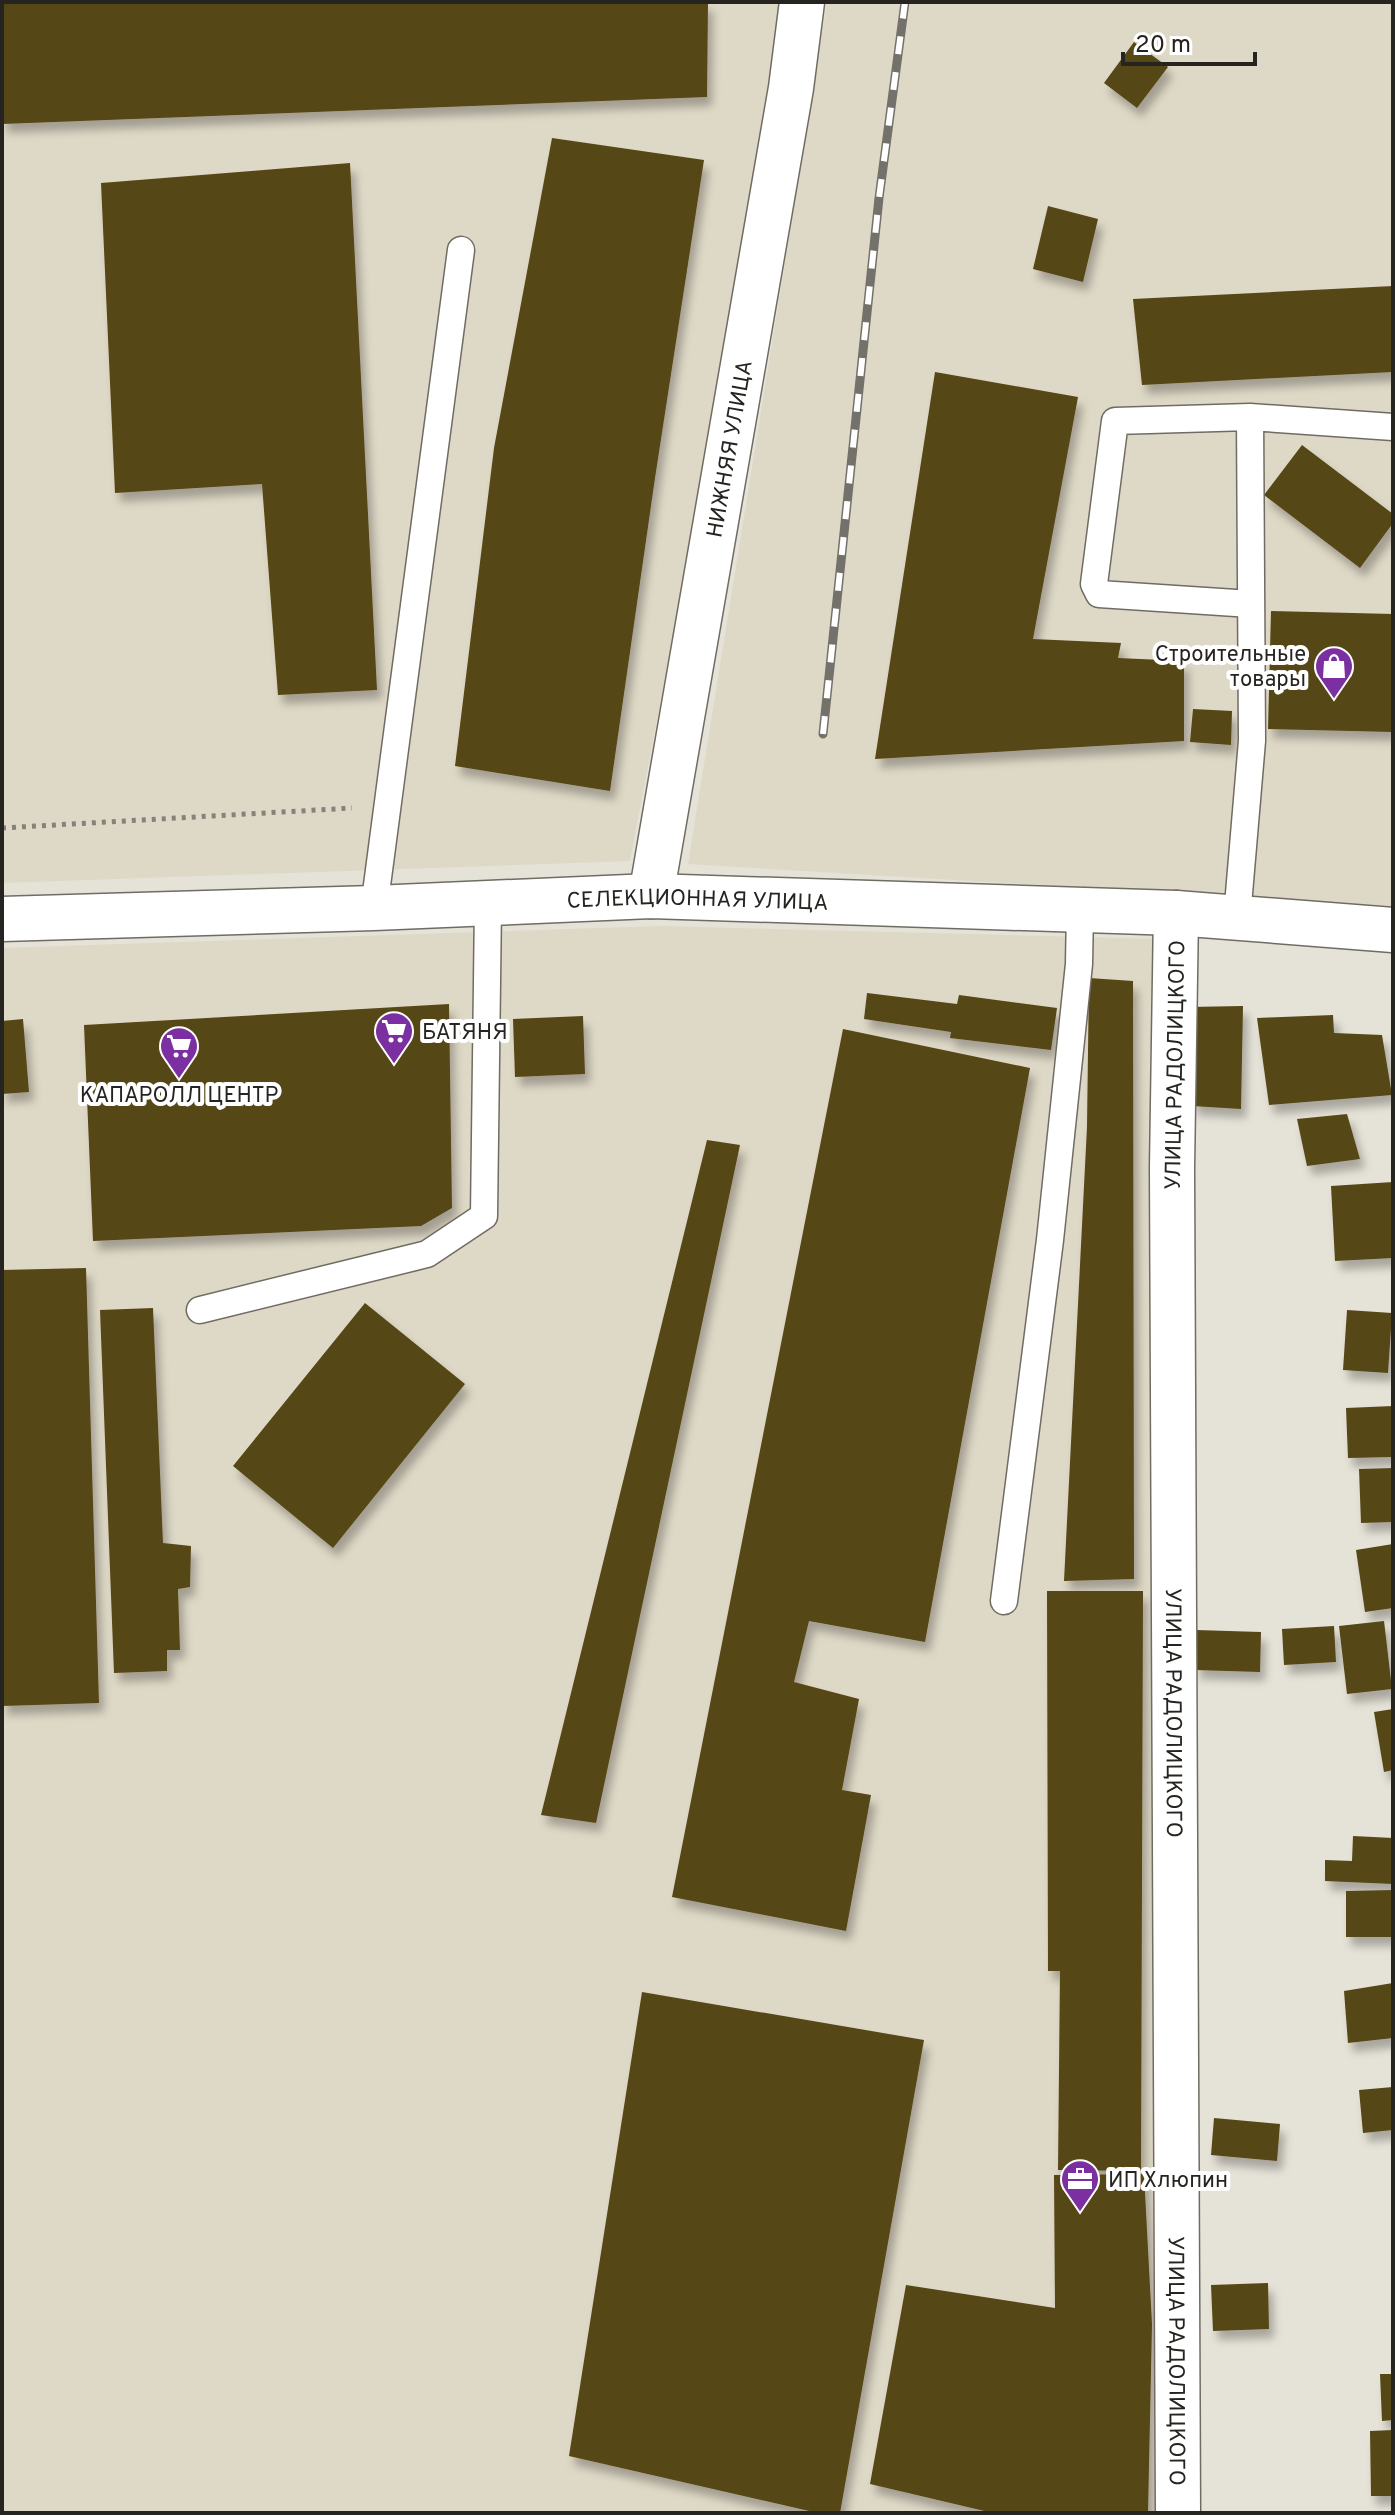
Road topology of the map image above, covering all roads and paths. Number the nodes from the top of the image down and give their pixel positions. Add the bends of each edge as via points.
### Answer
1 (802, 2) edge
2 (461, 250) dead end
3 (1250, 417) junction
4 (1393, 427) edge
5 (1251, 604) junction
6 (387, 806) junction
7 (2, 828) edge
8 (651, 896) junction
9 (488, 904) junction
10 (374, 908) junction
11 (1080, 909) junction
12 (1176, 913) junction
13 (1237, 917) junction
14 (2, 919) edge
15 (1393, 930) edge
16 (200, 1310) dead end
17 (1004, 1601) dead end
18 (1178, 2513) edge

1 - 8 street, НИЖНЯЯ УЛИЦА
2 - 6 lane
3 - 4 lane
3 - 5 lane
3 - 5 lane via 1115,421 1094,584 1099,594
5 - 13 lane via 1252,741
6 - 7 path
6 - 10 lane
8 - 9 street, СЕЛЕКЦИОННАЯ УЛИЦА
8 - 11 street, СЕЛЕКЦИОННАЯ УЛИЦА
9 - 10 street, СЕЛЕКЦИОННАЯ УЛИЦА
9 - 16 lane via 484,1216 427,1254
10 - 14 street, СЕЛЕКЦИОННАЯ УЛИЦА
11 - 12 street, СЕЛЕКЦИОННАЯ УЛИЦА
11 - 17 lane via 1050,1240
12 - 13 street, СЕЛЕКЦИОННАЯ УЛИЦА
12 - 18 street, УЛИЦА РАДОЛИЦКОГО via 1172,1200
13 - 15 street, СЕЛЕКЦИОННАЯ УЛИЦА

